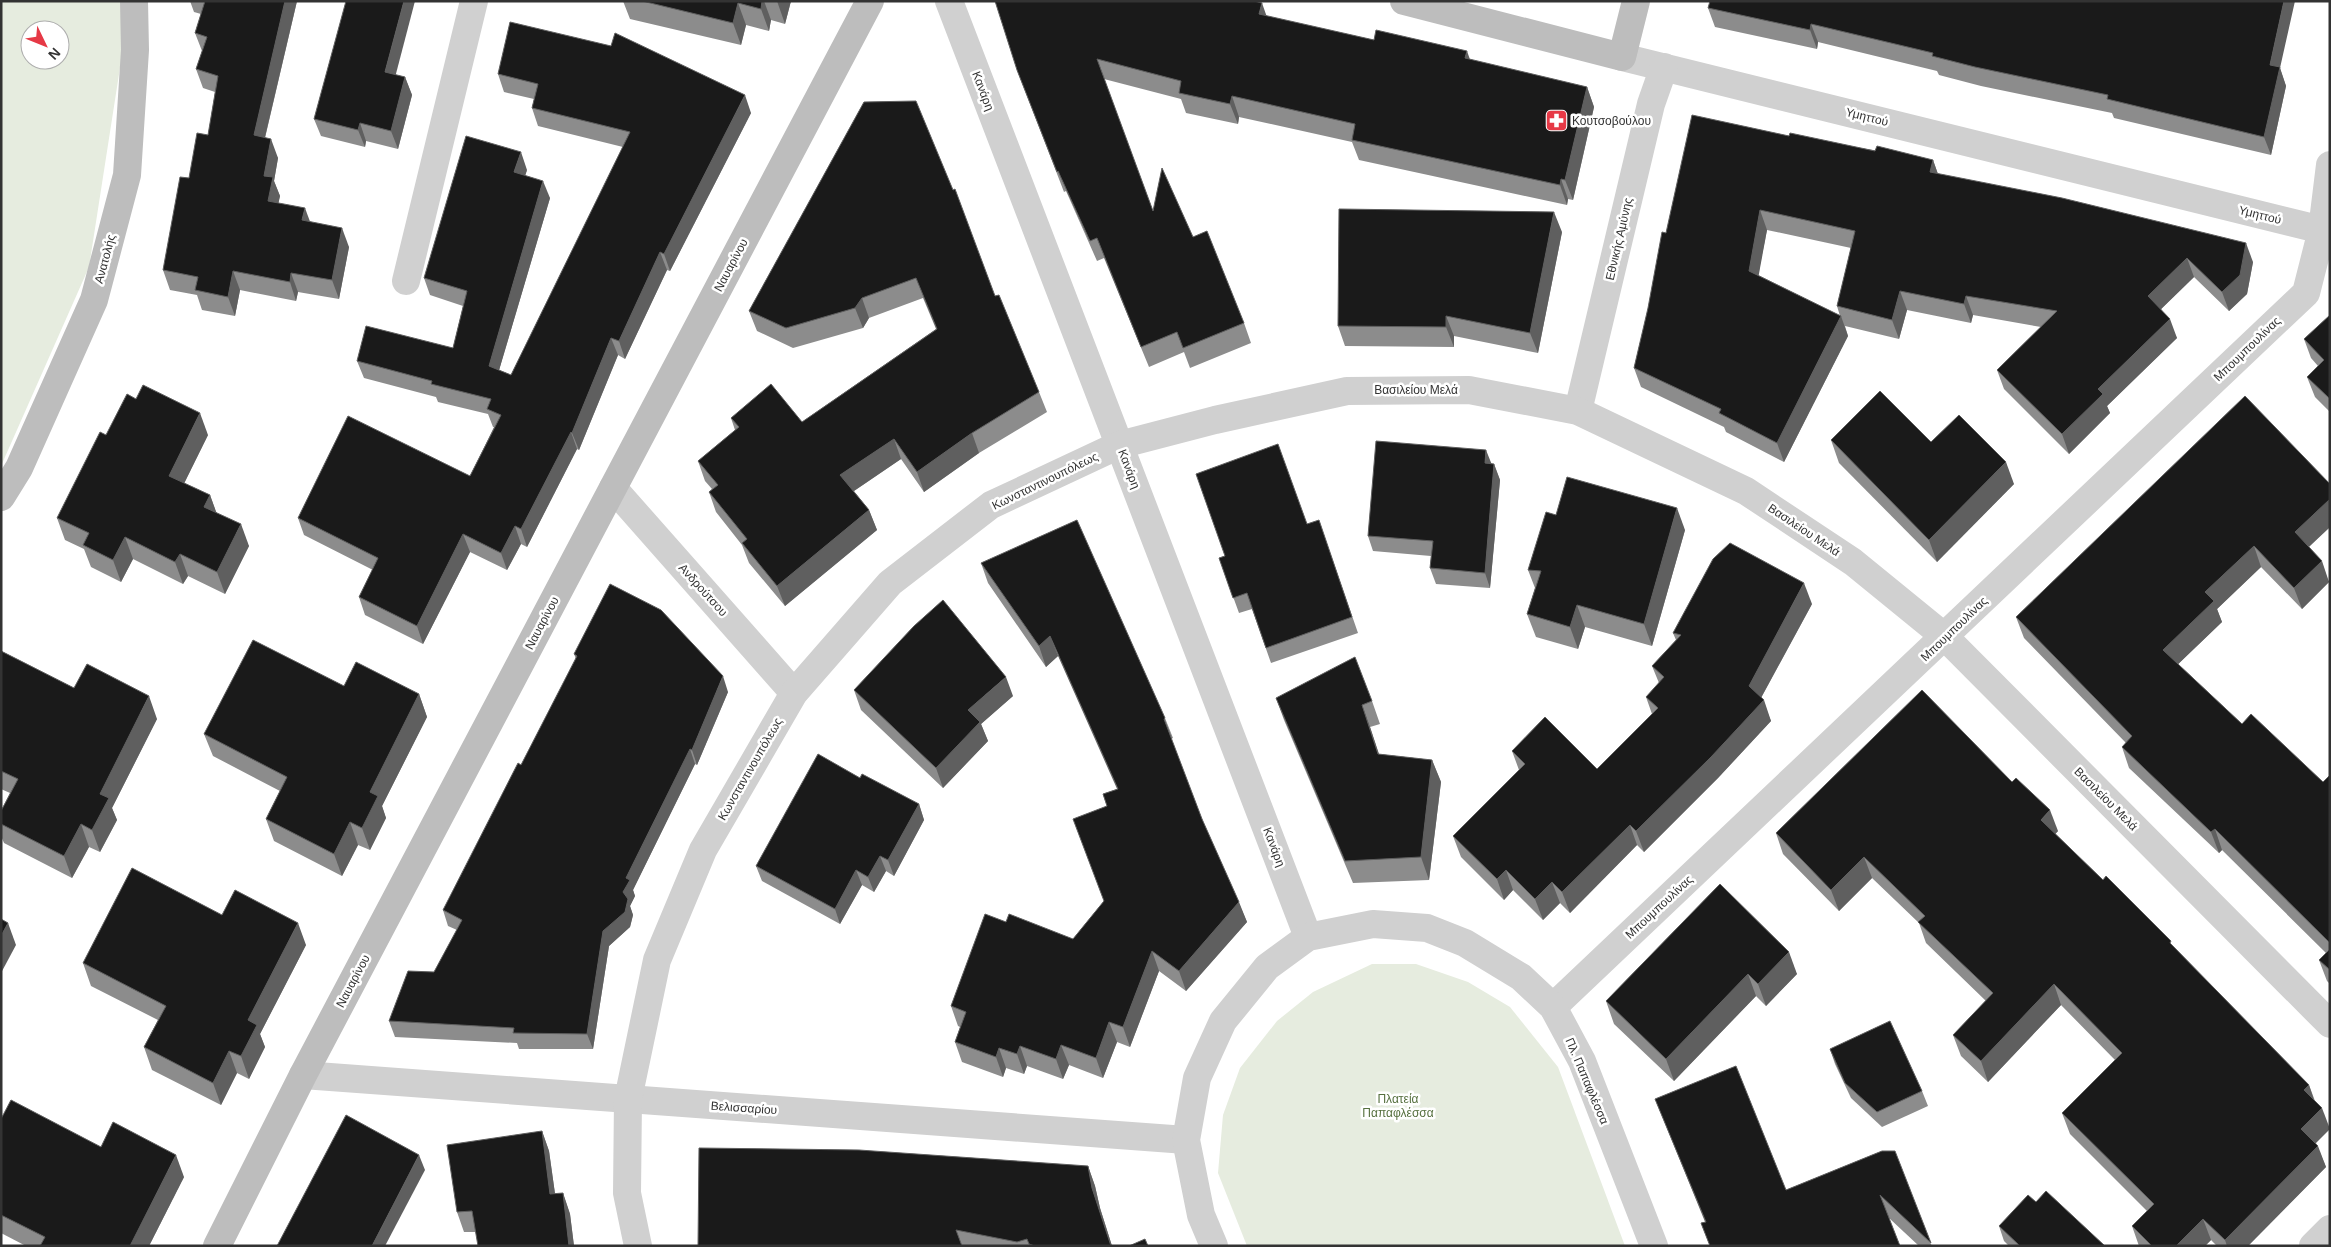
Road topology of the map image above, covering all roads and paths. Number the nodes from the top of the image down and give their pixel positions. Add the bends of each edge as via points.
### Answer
1 (134, 1) edge
2 (474, 1) edge
3 (870, 1) edge
4 (949, 1) edge
5 (1404, 1) edge
6 (1636, 1) edge
7 (1622, 57) junction
8 (1664, 67) junction
9 (2330, 165) edge
10 (2326, 231) edge
11 (406, 281) dead end
12 (1578, 411) junction
13 (1120, 446) junction
14 (613, 488) junction
15 (1, 497) edge
16 (1945, 637) junction
17 (794, 692) junction
18 (1308, 937) junction
19 (1553, 1007) junction
20 (2330, 1024) edge
21 (303, 1075) junction
22 (628, 1099) junction
23 (1186, 1140) junction
24 (2330, 1229) edge
25 (217, 1246) edge
26 (638, 1246) edge
27 (1214, 1246) edge
28 (1654, 1246) edge
29 (2313, 1246) edge

1 - 15 street, Ανατολής via 135,50 127,174 94,300 19,468
2 - 11 street
3 - 14 street, Ναυαρίνου
4 - 13 street, Κανάρη
5 - 7 street, Υμηττού
6 - 7 street
7 - 8 street, Υμηττού
8 - 10 street, Υμηττού
8 - 12 street, Εθνικής Αμύνης via 1651,104
9 - 10 street, Μπουμπουλίνας
10 - 16 street, Μπουμπουλίνας via 2306,293
12 - 13 street, Βασιλείου Μελά via 1469,390 1347,391 1215,420
12 - 16 street, Βασιλείου Μελά via 1746,491 1853,562
13 - 17 street, Κωνσταντινουπόλεως via 991,506 890,583
13 - 18 street, Κανάρη
14 - 17 street, Ανδρούτσου
14 - 21 street, Ναυαρίνου
16 - 19 street, Μπουμπουλίνας
16 - 20 street, Βασιλείου Μελά
17 - 22 street, Κωνσταντινουπόλεως via 703,850 657,960
18 - 19 street, Πλ. Παπαφλέσσα via 1373,924 1427,928 1464,943 1521,977
18 - 23 street, Πλ. Παπαφλέσσα via 1267,967 1223,1020 1197,1078
19 - 28 street, Πλ. Παπαφλέσσα via 1582,1061
21 - 22 street, Βελισσαρίου
21 - 25 street, Ναυαρίνου
22 - 23 street, Βελισσαρίου
22 - 26 street, Κωνσταντινουπόλεως via 627,1193
23 - 27 street via 1201,1215
24 - 29 street

